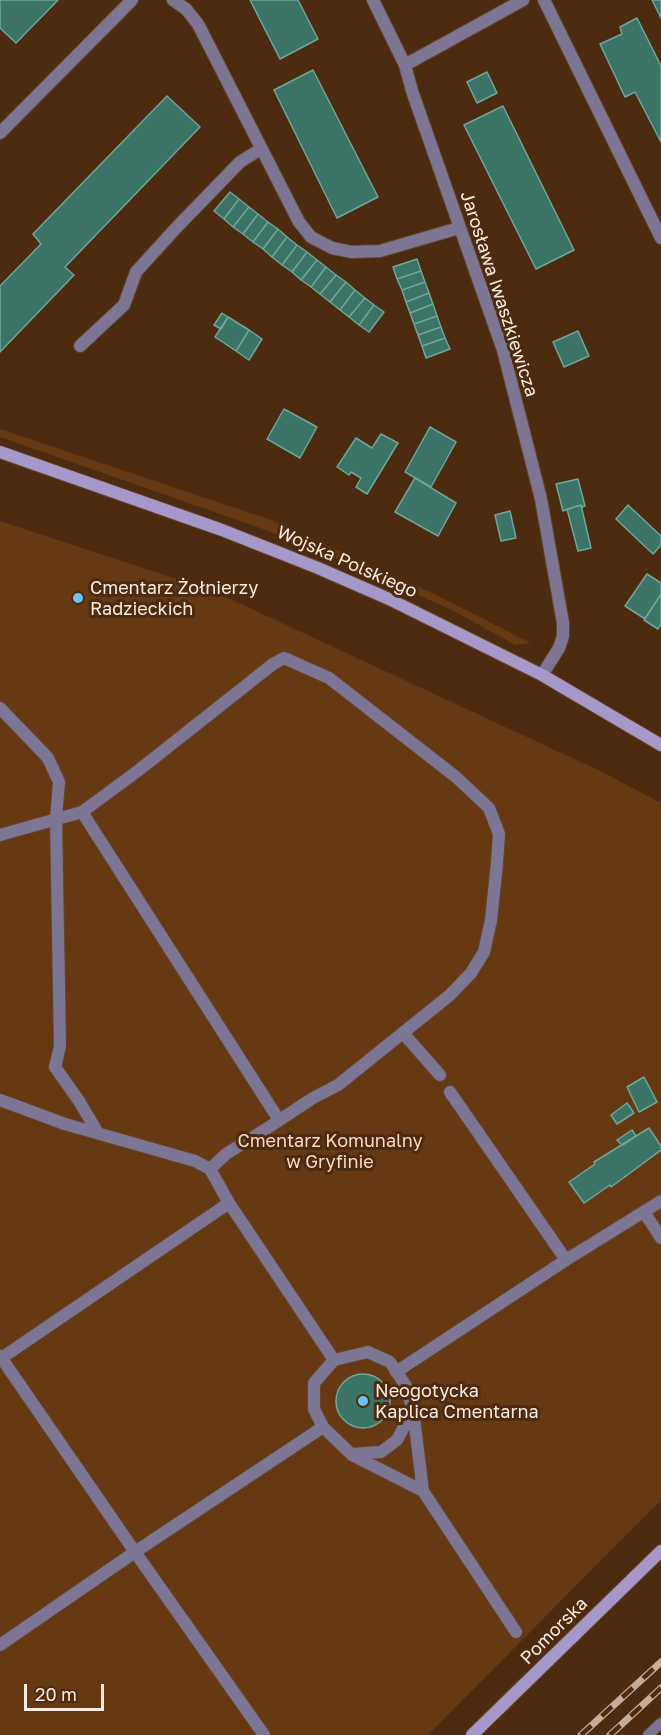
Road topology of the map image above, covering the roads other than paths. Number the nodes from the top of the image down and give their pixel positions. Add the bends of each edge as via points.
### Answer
1 (132, 0) edge
2 (173, 0) edge
3 (373, 0) edge
4 (523, 0) edge
5 (544, 0) edge
6 (405, 64) junction
7 (0, 133) edge
8 (261, 149) junction
9 (459, 228) junction
10 (661, 238) edge
11 (80, 346) dead end
12 (0, 452) edge
13 (542, 675) junction
14 (0, 708) edge
15 (661, 745) edge
16 (82, 812) junction
17 (56, 819) junction
18 (0, 835) edge
19 (403, 1034) junction
20 (440, 1075) dead end
21 (450, 1092) dead end
22 (0, 1100) edge
23 (279, 1120) junction
24 (98, 1133) junction
25 (210, 1169) junction
26 (661, 1201) edge
27 (229, 1203) junction
28 (644, 1212) junction
29 (661, 1238) edge
30 (566, 1260) junction
31 (0, 1357) edge
32 (334, 1360) junction
33 (396, 1372) junction
34 (414, 1410) junction
35 (323, 1427) junction
36 (352, 1455) junction
37 (423, 1491) junction
38 (661, 1551) edge
39 (135, 1552) junction
40 (516, 1632) dead end
41 (0, 1645) edge
42 (661, 1723) edge
43 (264, 1735) edge
44 (472, 1735) edge
45 (648, 1735) edge

1 - 7 street
2 - 8 street via 198,24
3 - 6 street, Jarosława Iwaszkiewicza
4 - 6 street
5 - 10 street
6 - 9 street, Jarosława Iwaszkiewicza
8 - 9 street via 299,222 311,237 332,248 352,252 380,250
8 - 11 street via 240,162 136,272 124,305
9 - 13 street, Jarosława Iwaszkiewicza via 502,350 541,499 563,624 559,648
12 - 13 main road, Wojska Polskiego via 318,568
13 - 15 main road, Wojska Polskiego
14 - 17 street via 48,758 59,782
16 - 17 street
16 - 19 street via 284,658 329,678 456,777 489,808 499,834 484,952 450,995
16 - 23 street
17 - 18 street
17 - 24 street via 60,1046 55,1067
19 - 20 street
19 - 23 street via 338,1085
21 - 30 street
22 - 24 street
23 - 25 street
24 - 25 street via 195,1161
25 - 27 street
26 - 28 street
27 - 31 street
27 - 32 street
28 - 29 street
28 - 30 street
30 - 33 street
31 - 39 street
32 - 33 street via 368,1352 390,1362
32 - 35 street via 314,1383 314,1409
33 - 34 street via 406,1386
34 - 36 street via 398,1440 381,1452
34 - 37 street
35 - 36 street
35 - 39 street
36 - 37 street
37 - 40 street
38 - 44 main road, Pomorska
39 - 41 street
39 - 43 street
42 - 45 lane

